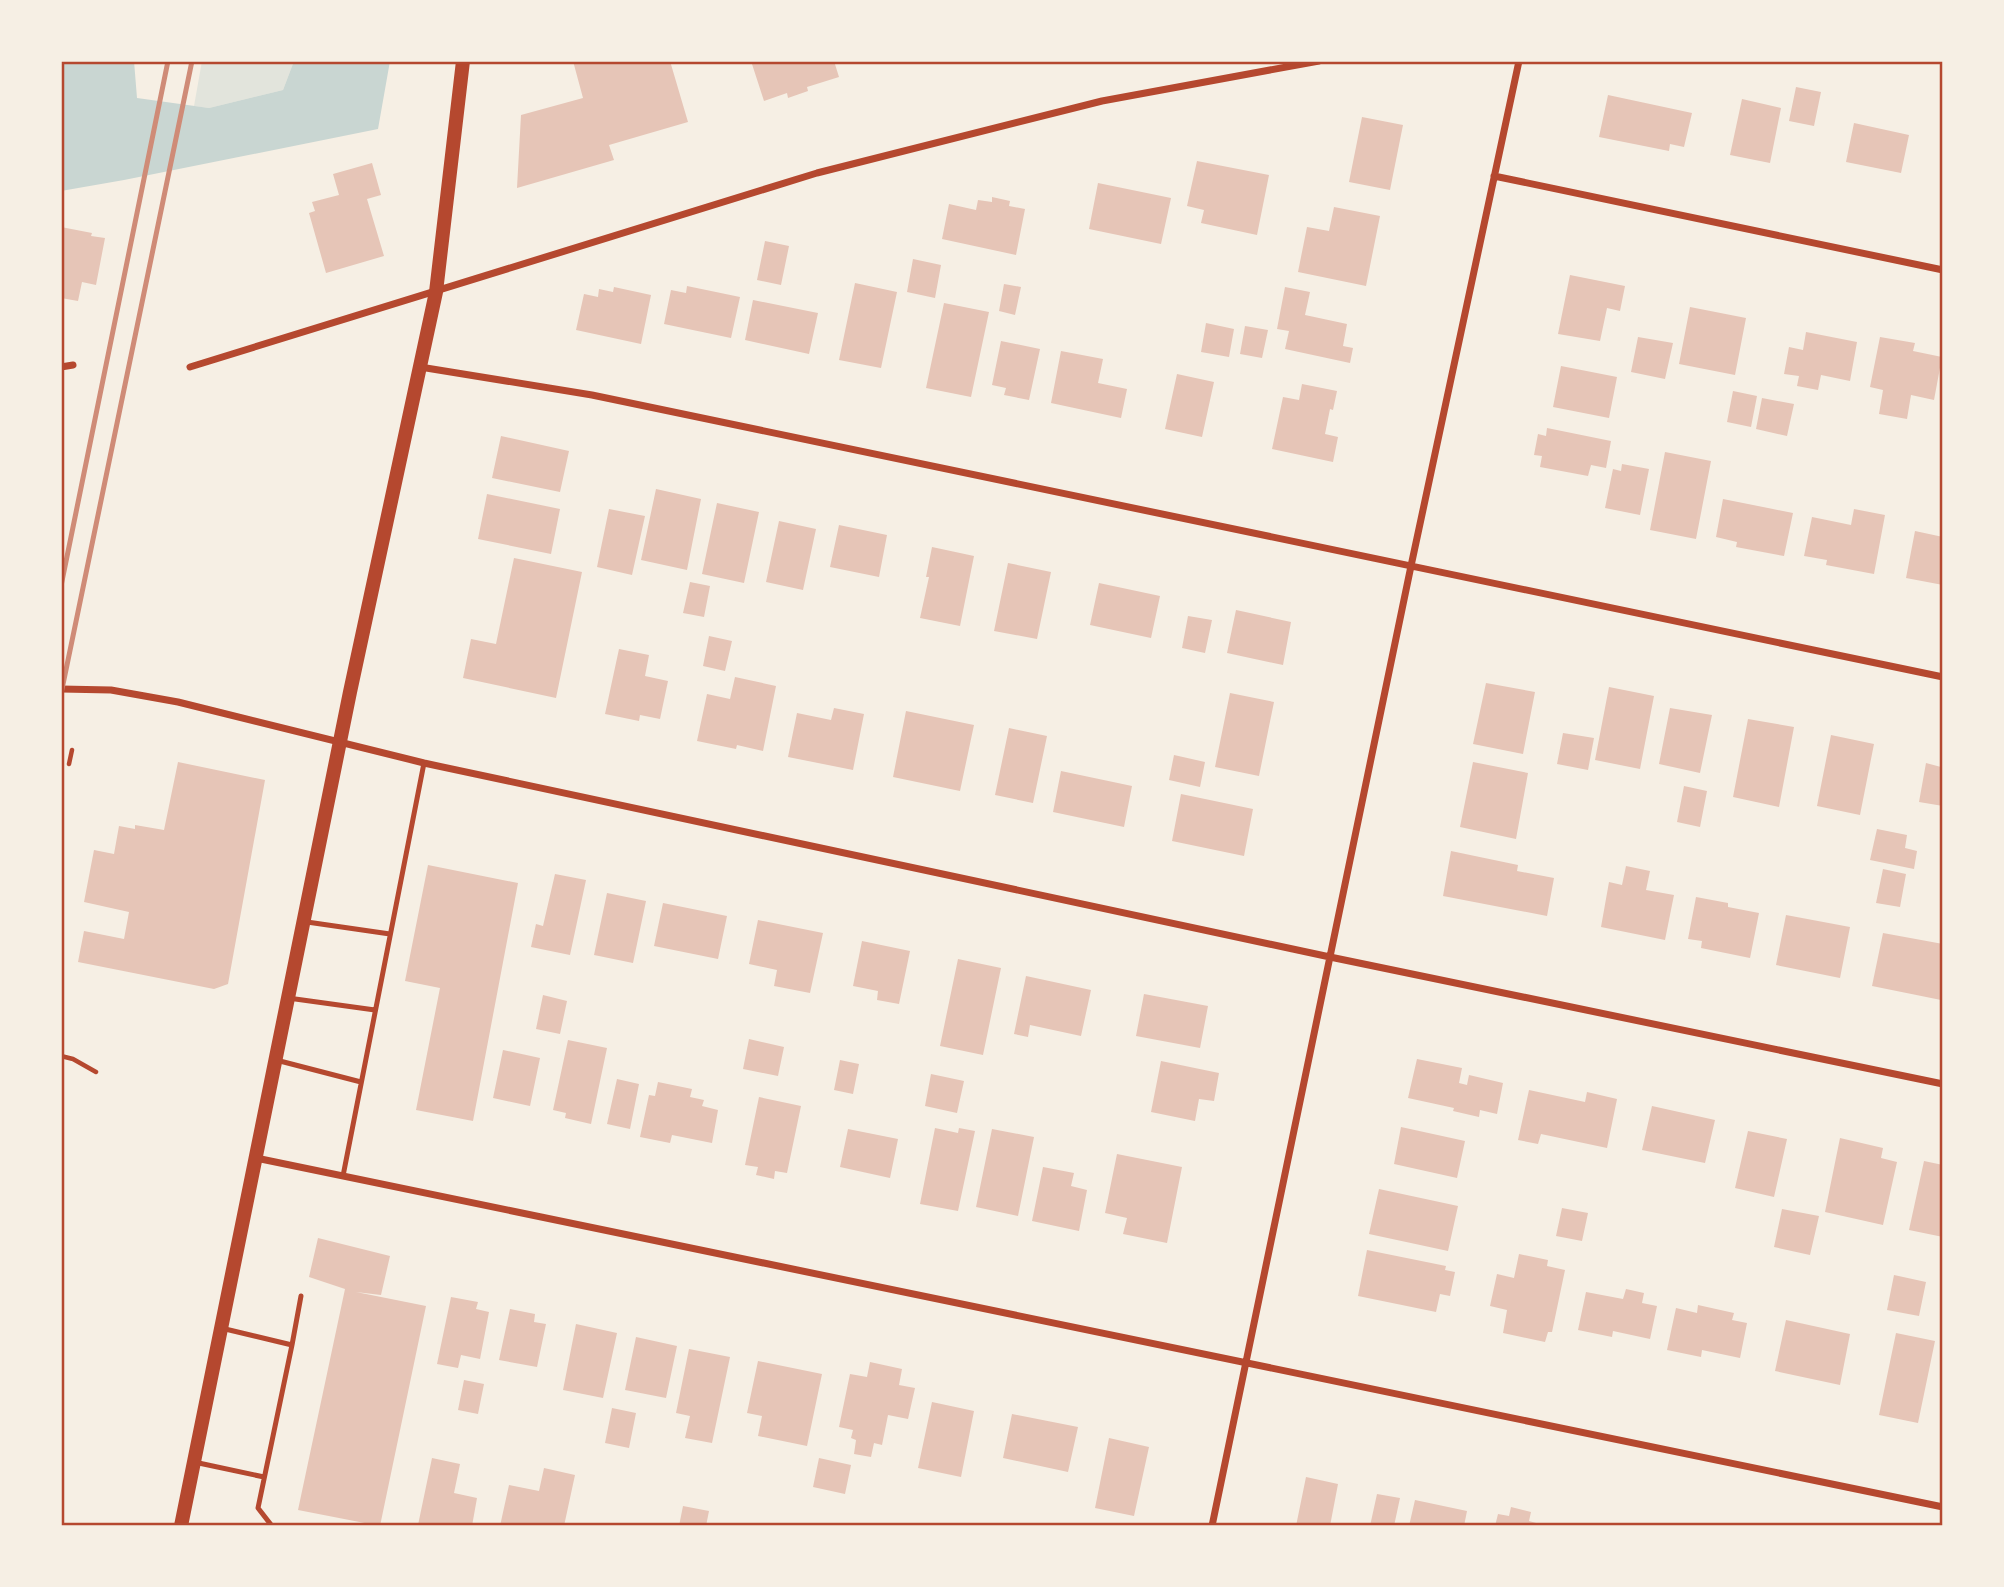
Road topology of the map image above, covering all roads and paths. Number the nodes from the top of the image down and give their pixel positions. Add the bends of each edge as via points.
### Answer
1 (463, 61) edge
2 (1319, 61) edge
3 (1519, 61) edge
4 (1494, 176) junction
5 (1943, 270) edge
6 (436, 292) junction
7 (73, 365) dead end
8 (61, 367) edge
9 (190, 367) dead end
10 (420, 367) junction
11 (1411, 566) junction
12 (1943, 677) edge
13 (61, 689) edge
14 (341, 742) junction
15 (72, 750) dead end
16 (424, 763) junction
17 (69, 764) dead end
18 (304, 921) junction
19 (390, 934) junction
20 (1330, 957) junction
21 (288, 998) junction
22 (375, 1010) junction
23 (62, 1056) edge
24 (276, 1060) junction
25 (61, 1063) edge
26 (96, 1072) dead end
27 (361, 1082) junction
28 (1943, 1084) edge
29 (257, 1158) junction
30 (343, 1176) junction
31 (302, 1296) dead end
32 (221, 1328) junction
33 (292, 1345) junction
34 (1245, 1362) junction
35 (194, 1462) junction
36 (264, 1477) junction
37 (1943, 1507) edge
38 (181, 1526) edge
39 (272, 1526) edge
40 (1212, 1526) edge

1 - 6 main road
2 - 6 street via 1102,101 817,173
3 - 4 street
4 - 5 street
4 - 11 street
6 - 9 street
6 - 10 main road
7 - 8 street
10 - 11 street via 592,395
10 - 14 main road
11 - 12 street
11 - 20 street
13 - 14 street via 111,690 178,702
14 - 16 street
14 - 18 main road
15 - 17 path
16 - 19 lane
16 - 20 street
18 - 19 lane
18 - 21 main road
19 - 22 lane
20 - 28 street
20 - 34 street
21 - 22 lane
21 - 24 main road
22 - 27 lane
23 - 25 path
23 - 26 path
24 - 27 lane
24 - 29 main road
27 - 30 lane
29 - 30 street
29 - 32 main road
30 - 34 street
31 - 33 lane
32 - 33 lane
32 - 35 main road
33 - 36 lane
34 - 37 street
34 - 40 street
35 - 36 lane
35 - 38 main road
36 - 39 lane via 258,1508

